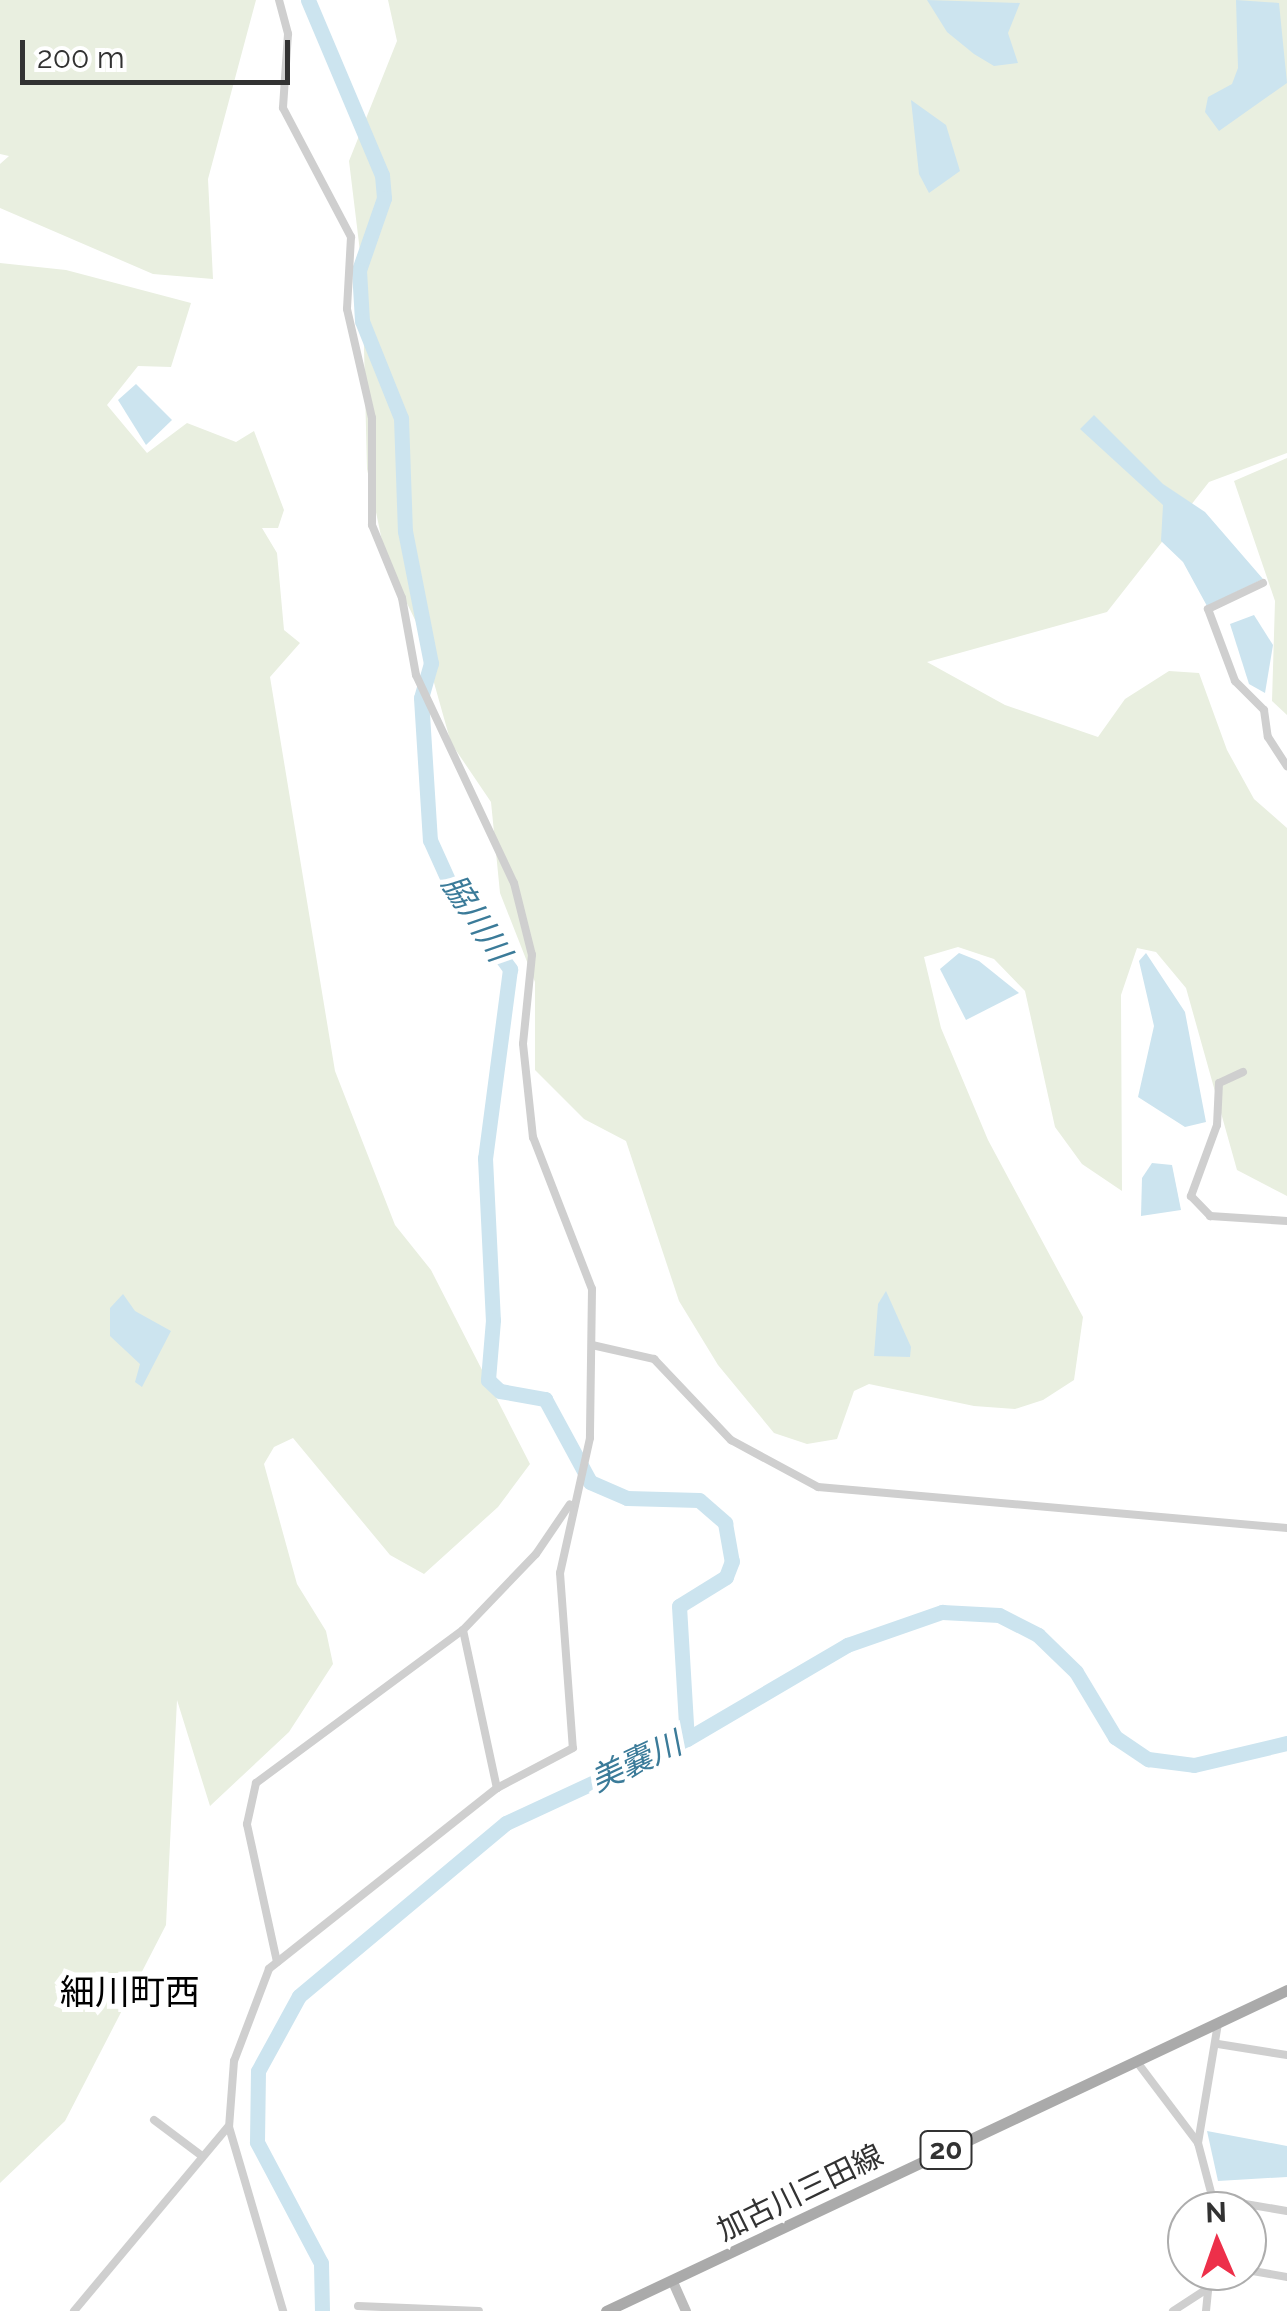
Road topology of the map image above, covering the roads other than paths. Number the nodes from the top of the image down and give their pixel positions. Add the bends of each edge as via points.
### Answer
1 (278, 0) edge
2 (1262, 583) dead end
3 (1287, 766) edge
4 (1243, 1072) dead end
5 (1287, 1221) edge
6 (592, 1345) junction
7 (571, 1502) junction
8 (1287, 1528) edge
9 (462, 1630) junction
10 (498, 1788) junction
11 (277, 1962) junction
12 (1283, 1995) edge
13 (1218, 2023) junction
14 (1218, 2044) junction
15 (1287, 2055) edge
16 (1137, 2062) junction
17 (154, 2120) dead end
18 (228, 2126) junction
19 (1198, 2143) junction
20 (202, 2156) junction
21 (1213, 2191) edge
22 (673, 2282) junction
23 (1204, 2292) joint
24 (358, 2306) dead end
25 (74, 2311) edge
26 (283, 2311) edge
27 (479, 2311) edge
28 (606, 2311) edge
29 (686, 2311) edge
30 (1173, 2311) edge
31 (1206, 2311) edge

1 - 6 street via 288,34 283,108 350,237 347,309 372,418 372,525 402,598 416,676 514,882 532,955 523,1044 532,1137 588,1270
2 - 3 street via 1208,609 1235,682 1264,710 1268,737
4 - 5 street via 1219,1083 1217,1124 1191,1196 1210,1216
6 - 7 street via 587,1448
6 - 8 street via 654,1359 730,1440 818,1487
7 - 9 street via 536,1554
7 - 10 street via 560,1573 573,1748
9 - 10 street
9 - 11 street via 267,1772 247,1797
10 - 11 street
11 - 18 street via 234,2061
12 - 13 main road, 加古川三田線 / 20
13 - 14 street
13 - 16 main road, 加古川三田線 / 20
14 - 15 street
14 - 19 street
16 - 19 street
16 - 22 main road, 加古川三田線 / 20
17 - 20 street
18 - 20 street
18 - 26 street
19 - 21 street
20 - 25 street
22 - 28 main road, 加古川三田線 / 20
22 - 29 main road
23 - 30 street
23 - 31 street
24 - 27 street

